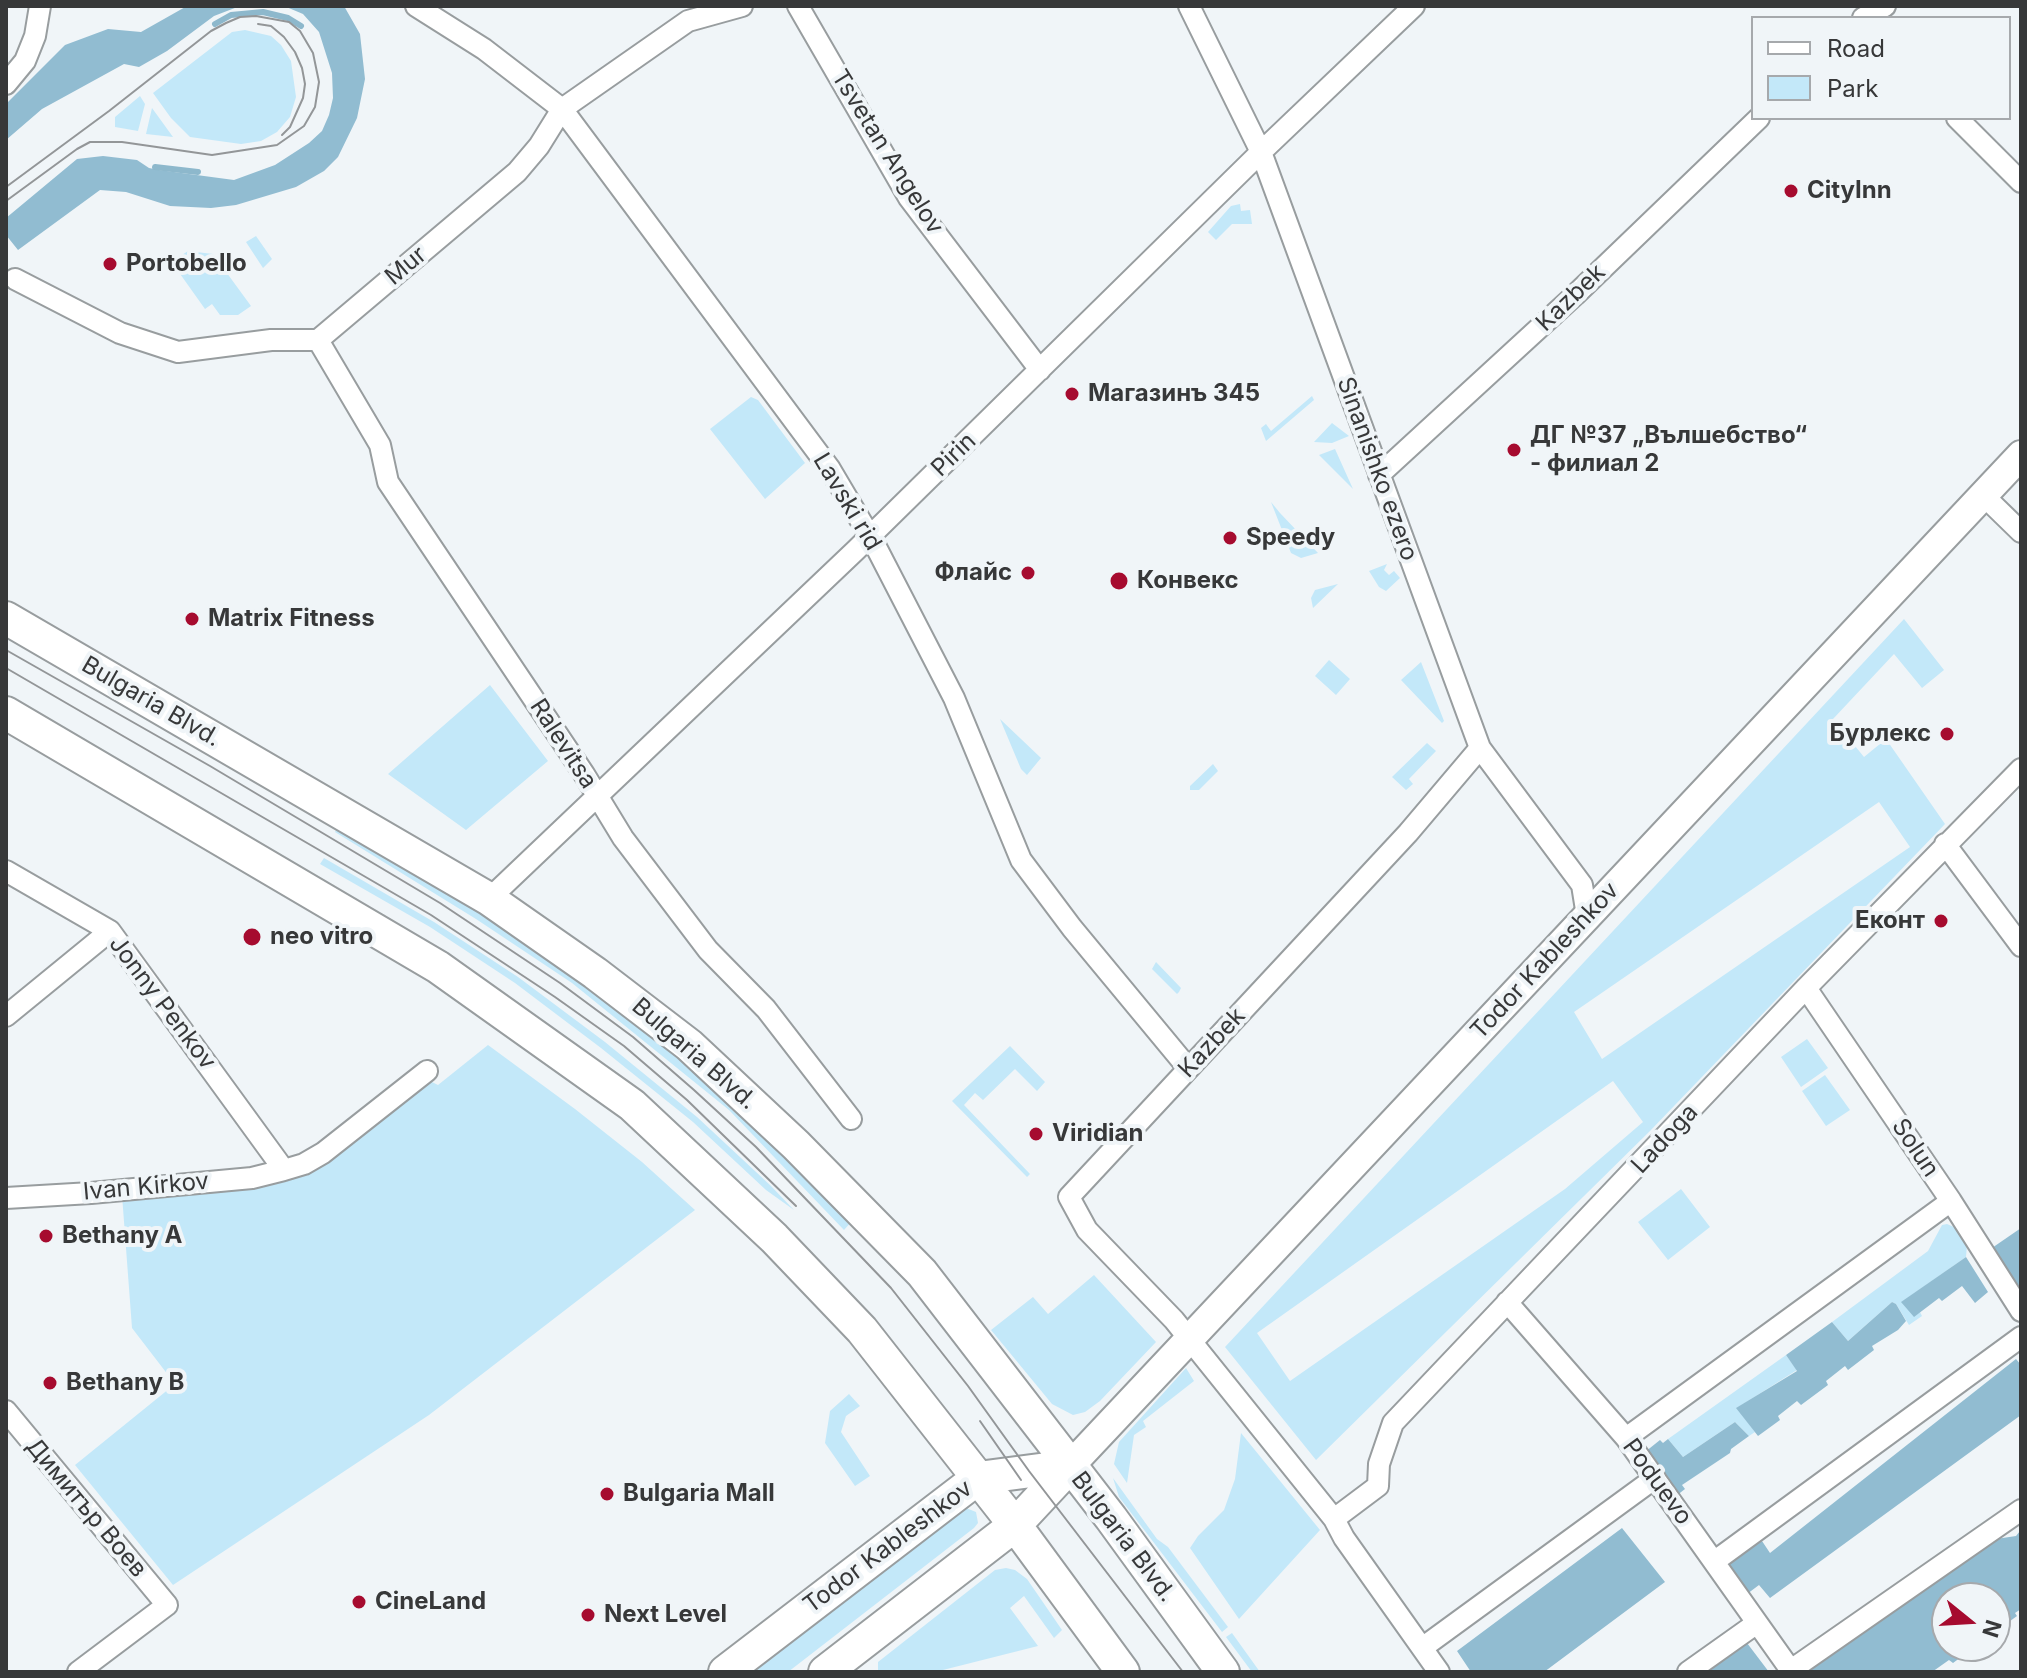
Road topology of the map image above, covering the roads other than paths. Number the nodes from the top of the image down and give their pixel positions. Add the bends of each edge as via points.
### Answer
1 (40, 6) edge
2 (416, 6) edge
3 (742, 6) edge
4 (798, 6) edge
5 (1189, 6) edge
6 (1414, 6) edge
7 (1885, 6) edge
8 (1863, 14) edge
9 (6, 84) edge
10 (562, 109) junction
11 (1757, 120) edge
12 (1959, 120) edge
13 (1261, 152) junction
14 (2021, 182) edge
15 (15, 279) dead end
16 (318, 340) junction
17 (1040, 370) junction
18 (2021, 455) edge
19 (1379, 475) junction
20 (1983, 495) junction
21 (2021, 532) edge
22 (870, 536) junction
23 (6, 618) edge
24 (6, 713) edge
25 (1480, 748) junction
26 (2021, 769) edge
27 (596, 795) junction
28 (1945, 844) junction
29 (6, 871) edge
30 (489, 899) junction
31 (1587, 916) junction
32 (110, 931) junction
33 (2021, 946) edge
34 (1806, 988) junction
35 (6, 1016) edge
36 (1188, 1068) junction
37 (427, 1071) dead end
38 (851, 1119) dead end
39 (284, 1170) junction
40 (6, 1198) edge
41 (1951, 1201) junction
42 (1507, 1302) junction
43 (2021, 1311) edge
44 (2021, 1337) edge
45 (1190, 1338) junction
46 (6, 1411) edge
47 (1626, 1438) junction
48 (1070, 1466) junction
49 (978, 1478) junction
50 (1655, 1478) junction
51 (2021, 1510) edge
52 (1334, 1519) junction
53 (1015, 1525) junction
54 (1715, 1561) junction
55 (1757, 1623) junction
56 (1422, 1648) junction
57 (1792, 1671) edge
58 (78, 1672) edge
59 (725, 1672) edge
60 (825, 1672) edge
61 (1123, 1672) edge
62 (1223, 1672) edge
63 (1439, 1672) edge
64 (1688, 1672) edge

1 - 9 street via 25,61
2 - 10 street, Lavski rid via 484,49
3 - 10 street, Mur via 688,21
4 - 17 street, Tsvetan Angelov via 909,198
5 - 13 street, Sinanishko ezero
6 - 13 street, Pirin
7 - 8 street
10 - 16 street, Mur via 517,172
10 - 22 street, Lavski rid via 830,469
11 - 19 street, Kazbek
12 - 14 street
13 - 17 street, Pirin
13 - 19 street, Sinanishko ezero
15 - 16 street via 120,333 178,352 271,340
16 - 27 street, Ralevitsa via 380,445 388,482
17 - 22 street, Pirin
18 - 20 main road, Todor Kableshkov
19 - 25 street, Sinanishko ezero
20 - 21 street
20 - 31 main road, Todor Kableshkov
22 - 27 street, Pirin
22 - 36 street, Lavski rid via 954,698 1021,860
23 - 30 main road, Bulgaria Blvd.
24 - 49 main road via 438,967 632,1105 774,1238 862,1330
25 - 31 street, Sinanishko ezero via 1582,885
25 - 36 street, Kazbek via 1408,833
26 - 28 street, Ladoga
27 - 30 street, Pirin
27 - 38 street, Ralevitsa via 708,950 766,1009
28 - 33 street
28 - 34 street, Ladoga
29 - 32 street, Jonny Penkov
30 - 48 main road, Bulgaria Blvd. via 689,1045 796,1145 922,1273
31 - 45 main road, Todor Kableshkov
32 - 35 street
32 - 39 street, Jonny Penkov
34 - 41 street, Solun
34 - 42 street, Ladoga
36 - 45 street, Kazbek via 1069,1197 1087,1230
37 - 39 street, Ivan Kirkov via 323,1153
39 - 40 street, Ivan Kirkov via 252,1178
41 - 43 street, Solun
41 - 47 street
42 - 47 street, Poduevo
42 - 52 street, Ladoga via 1393,1423 1379,1464 1378,1486
44 - 54 street
45 - 48 main road, Todor Kableshkov
45 - 52 street
46 - 58 street, Димитър Воев via 167,1605
47 - 50 street, Poduevo
48 - 49 main road, Todor Kableshkov
48 - 53 main road, Todor Kableshkov
48 - 62 main road, Bulgaria Blvd.
49 - 53 main road
49 - 59 main road, Todor Kableshkov
50 - 54 street, Poduevo
50 - 56 street
51 - 57 street
52 - 56 street
53 - 60 main road, Todor Kableshkov
53 - 61 main road
54 - 55 street, Poduevo
55 - 57 street, Poduevo
55 - 64 street
56 - 63 street

